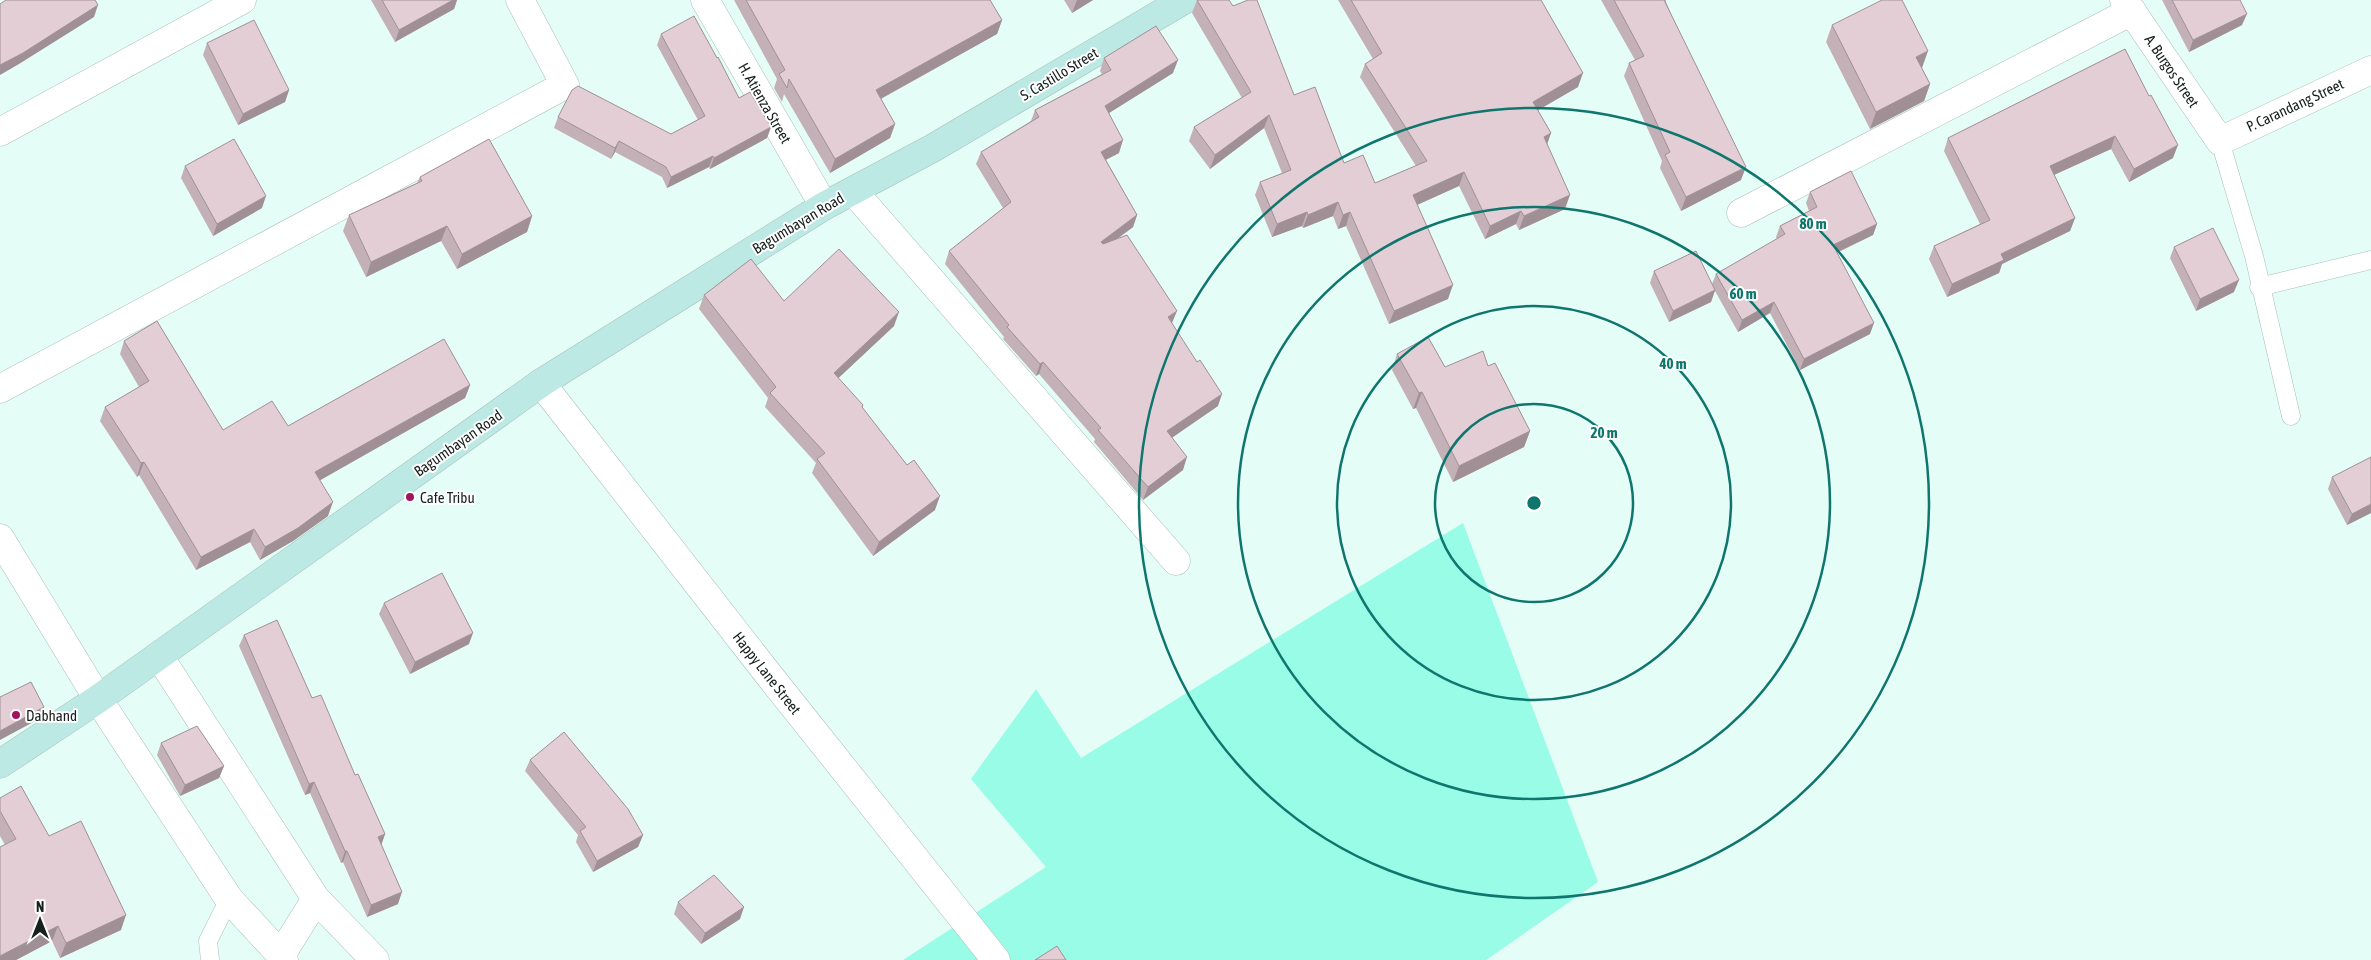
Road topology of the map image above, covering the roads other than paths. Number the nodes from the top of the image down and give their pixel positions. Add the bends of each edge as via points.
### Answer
1 (242, 0) edge
2 (520, 0) edge
3 (705, 0) edge
4 (1184, 0) edge
5 (2128, 6) edge
6 (2371, 70) edge
7 (0, 132) edge
8 (2220, 141) junction
9 (934, 148) joint
10 (852, 191) junction
11 (824, 206) junction
12 (1740, 213) dead end
13 (2371, 260) edge
14 (2259, 287) junction
15 (541, 383) junction
16 (0, 390) edge
17 (2291, 416) dead end
18 (0, 538) edge
19 (1176, 561) dead end
20 (160, 656) junction
21 (98, 699) junction
22 (0, 764) edge
23 (229, 899) junction
24 (316, 899) junction
25 (283, 957) edge
26 (210, 960) edge
27 (375, 960) edge
28 (996, 960) edge

1 - 7 street
2 - 16 street via 565,86
3 - 11 street, H. Atienza Street
4 - 9 street, S. Castillo Street
5 - 8 street, A. Burgos Street
5 - 12 street
6 - 8 street, P. Carandang Street
8 - 14 lane via 2254,256
9 - 10 street, Bagumbayan Road
10 - 11 street, Bagumbayan Road
10 - 19 street
11 - 15 street, Bagumbayan Road
13 - 14 lane
14 - 17 lane
15 - 20 street, Bagumbayan Road
15 - 28 street, Happy Lane Street
18 - 21 street
20 - 21 street, Bagumbayan Road
20 - 24 street
21 - 22 street, Bagumbayan Road
21 - 23 street
23 - 25 street
23 - 26 lane via 208,941
24 - 25 street
24 - 27 street

